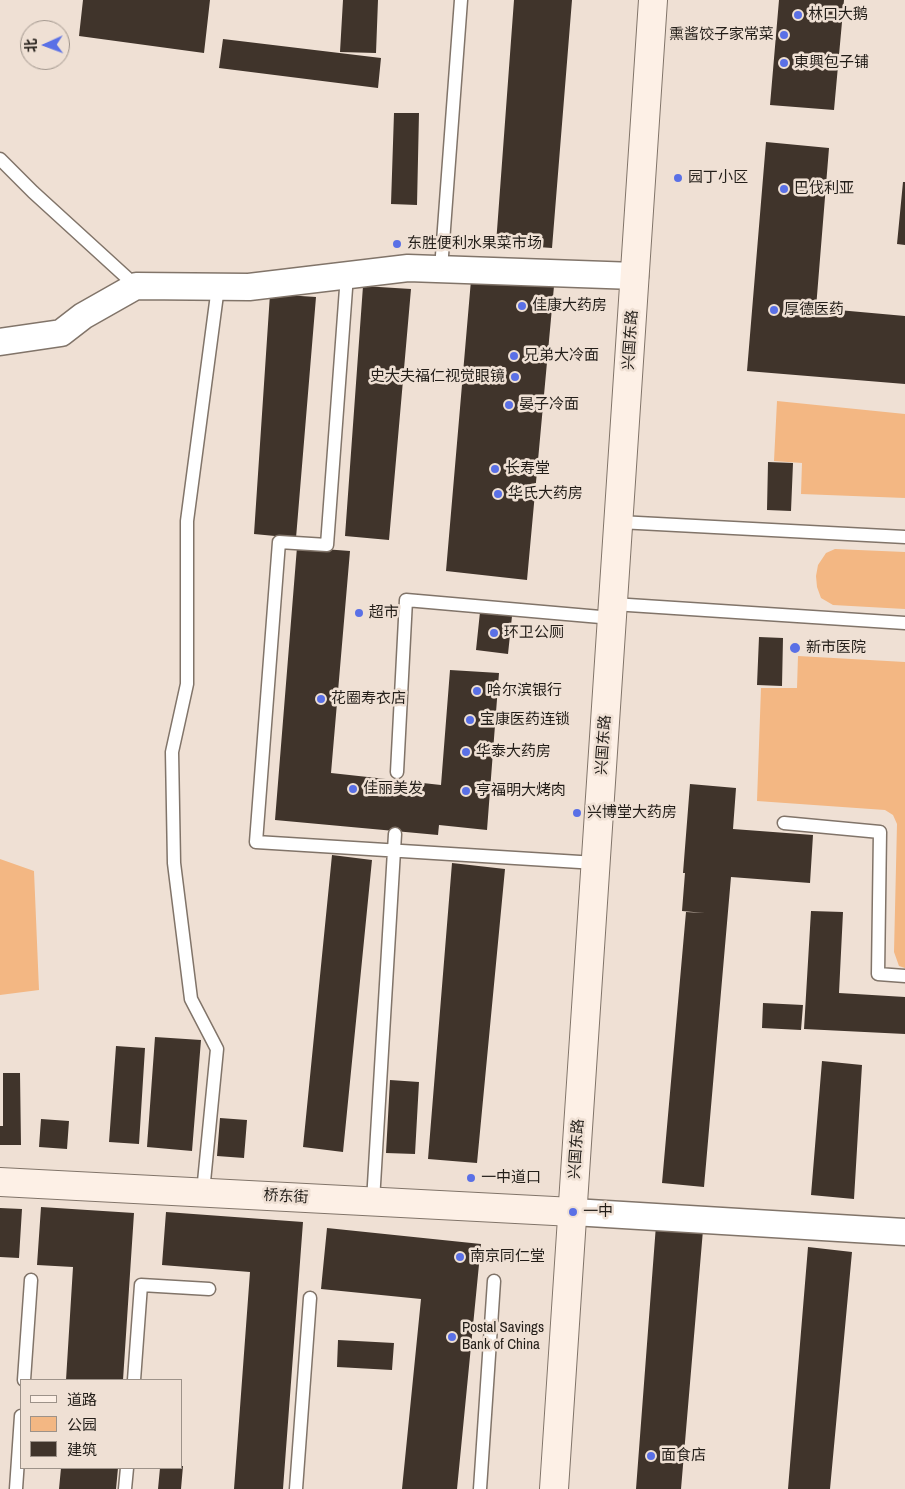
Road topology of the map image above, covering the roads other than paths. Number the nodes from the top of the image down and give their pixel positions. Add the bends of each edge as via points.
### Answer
1 (461, 0) edge
2 (653, 0) edge
3 (0, 159) edge
4 (440, 269) junction
5 (347, 275) junction
6 (635, 276) junction
7 (136, 286) junction
8 (218, 286) junction
9 (0, 342) edge
10 (619, 522) junction
11 (905, 538) edge
12 (612, 611) junction
13 (905, 623) edge
14 (397, 772) dead end
15 (784, 823) dead end
16 (394, 834) dead end
17 (394, 850) junction
18 (596, 863) junction
19 (905, 976) edge
20 (0, 1182) edge
21 (203, 1192) junction
22 (373, 1201) junction
23 (573, 1212) junction
24 (905, 1232) edge
25 (31, 1280) dead end
26 (494, 1280) dead end
27 (209, 1289) dead end
28 (310, 1298) dead end
29 (24, 1379) edge
30 (134, 1379) edge
31 (20, 1431) edge
32 (127, 1469) edge
33 (16, 1489) edge
34 (125, 1489) edge
35 (296, 1489) edge
36 (480, 1489) edge
37 (554, 1489) edge

1 - 4 lane
2 - 6 main road, 兴国东路
3 - 7 lane
4 - 5 street via 408,268
4 - 6 street
5 - 8 street via 249,287
5 - 17 lane via 327,545 279,542 256,842
6 - 10 main road, 兴国东路
7 - 8 street
7 - 9 street via 83,316 61,334
8 - 21 lane via 187,521 187,684 172,752 174,863 192,999 217,1048
10 - 11 lane
10 - 12 main road, 兴国东路
12 - 13 lane
12 - 14 lane via 406,600
12 - 18 main road, 兴国东路
15 - 19 lane via 880,832 878,974
16 - 17 lane
17 - 18 lane
17 - 22 lane
18 - 23 main road, 兴国东路
20 - 21 main road, 桥东街
21 - 22 main road, 桥东街
22 - 23 main road, 桥东街
23 - 24 street
23 - 37 main road, 兴国东路
25 - 29 lane
26 - 36 lane
27 - 30 lane via 141,1284
28 - 35 lane
31 - 33 lane
32 - 34 lane

